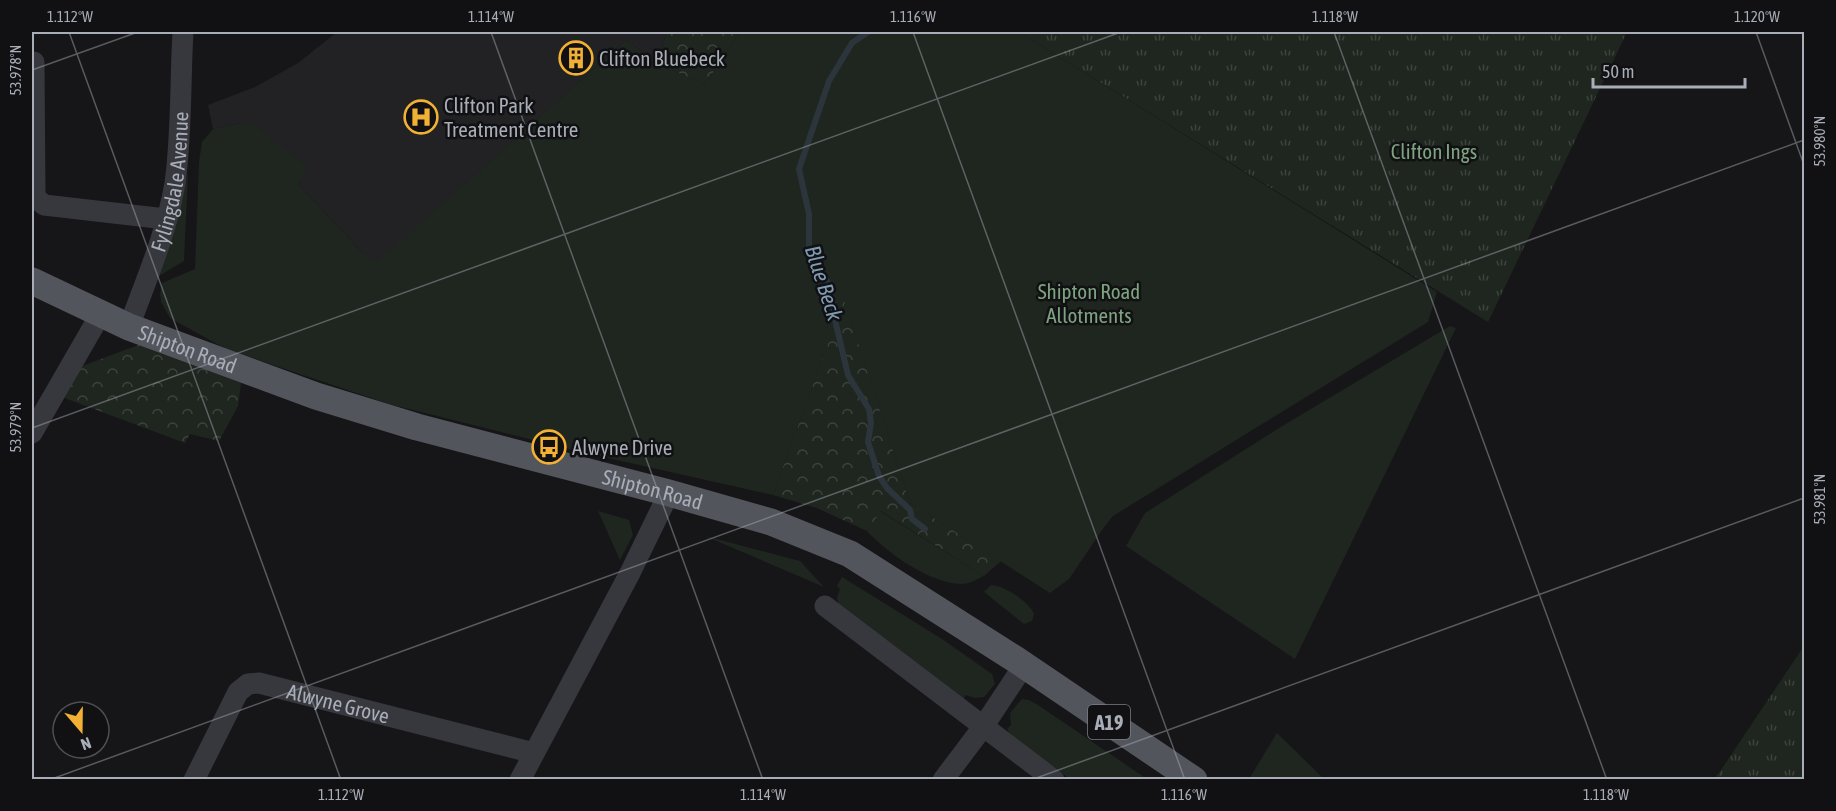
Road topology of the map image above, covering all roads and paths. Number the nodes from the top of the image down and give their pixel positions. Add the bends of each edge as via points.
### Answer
1 (183, 32) edge
2 (34, 62) dead end
3 (166, 219) junction
4 (32, 281) edge
5 (100, 315) junction
6 (129, 327) junction
7 (32, 432) edge
8 (669, 493) junction
9 (825, 606) dead end
10 (1024, 665) junction
11 (983, 727) junction
12 (534, 753) junction
13 (194, 780) edge
14 (520, 780) edge
15 (943, 780) edge
16 (1054, 780) edge
17 (1194, 780) edge

1 - 3 street, Fylingdale Avenue via 179,147
2 - 3 street via 35,197 44,204
3 - 6 street, Fylingdale Avenue
4 - 5 main road, Shipton Road / A19
5 - 6 main road, Shipton Road / A19
5 - 7 street
6 - 8 main road, Shipton Road / A19 via 288,386 406,424
8 - 10 main road, Shipton Road / A19 via 771,522 850,554
8 - 12 street
9 - 11 street
10 - 11 street
10 - 17 main road, Shipton Road / A19
11 - 15 street
11 - 16 street
12 - 13 street, Alwyne Grove via 259,683 248,684 238,692
12 - 14 street

